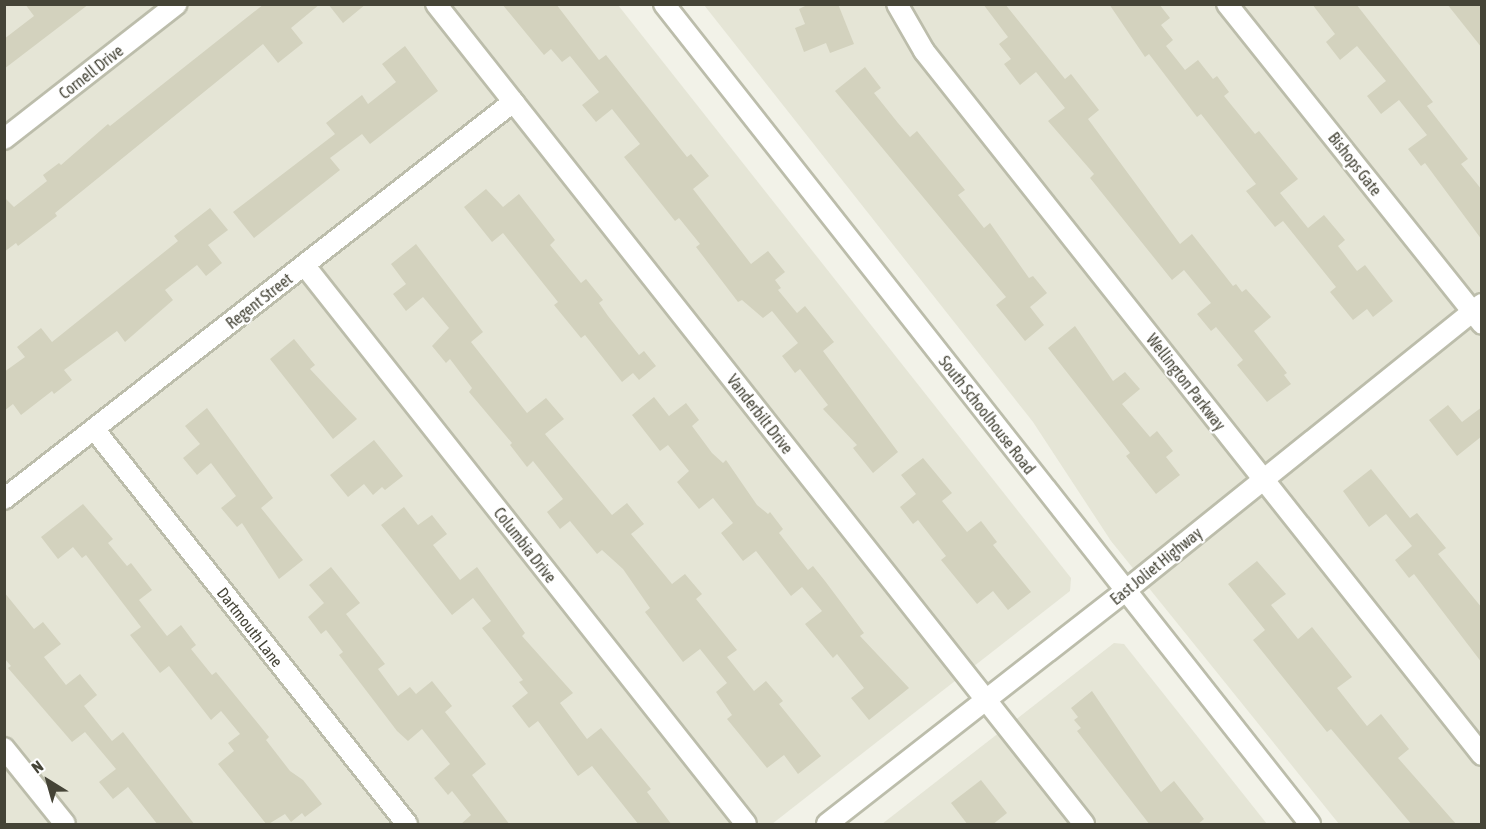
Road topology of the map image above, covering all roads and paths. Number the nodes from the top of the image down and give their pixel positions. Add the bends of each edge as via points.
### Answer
1 (177, 4) edge
2 (436, 4) edge
3 (664, 4) edge
4 (897, 4) edge
5 (1227, 4) edge
6 (513, 102) junction
7 (4, 139) edge
8 (304, 266) junction
9 (1478, 314) edge
10 (94, 429) junction
11 (1263, 480) junction
12 (4, 499) edge
13 (1125, 591) junction
14 (986, 700) junction
15 (4, 748) edge
16 (1482, 755) edge
17 (65, 825) edge
18 (407, 825) edge
19 (746, 825) edge
20 (827, 825) edge
21 (1084, 825) edge
22 (1310, 825) edge

1 - 7 street, Cornell Drive
2 - 6 street, Vanderbilt Drive
3 - 13 street, South Schoolhouse Road
4 - 11 street, Wellington Parkway via 924,51
5 - 9 street, Bishops Gate
6 - 8 street, Regent Street
6 - 14 street, Vanderbilt Drive
8 - 10 street, Regent Street
8 - 19 street, Columbia Drive
9 - 11 street, East Joliet Highway
10 - 12 street, Regent Street
10 - 18 street, Dartmouth Lane
11 - 13 street, East Joliet Highway
11 - 16 street, Wellington Parkway
13 - 14 street, East Joliet Highway
13 - 22 street, South Schoolhouse Road
14 - 20 street, East Joliet Highway
14 - 21 street, Vanderbilt Drive
15 - 17 street

